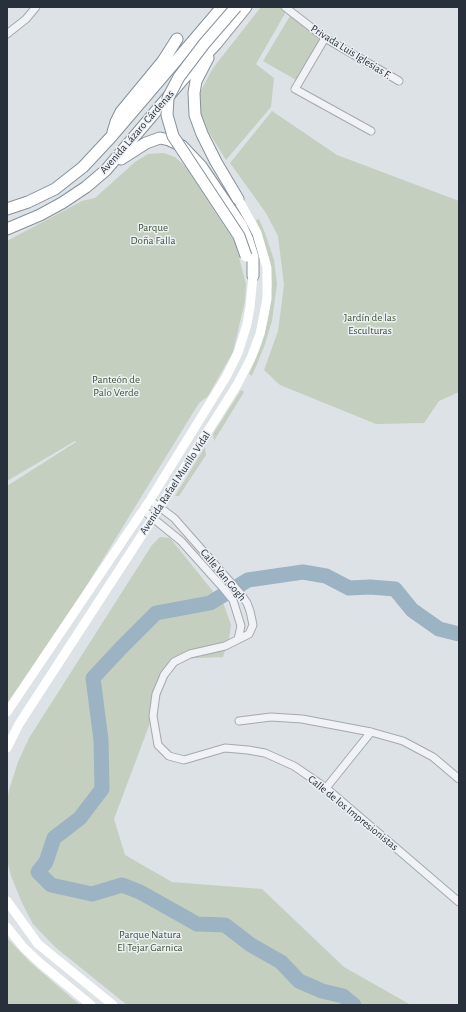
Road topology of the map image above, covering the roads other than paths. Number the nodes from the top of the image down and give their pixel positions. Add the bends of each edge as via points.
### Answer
1 (36, 7) edge
2 (222, 7) edge
3 (236, 7) edge
4 (246, 7) edge
5 (285, 7) edge
6 (7, 34) edge
7 (326, 38) junction
8 (177, 39) dead end
9 (216, 44) junction
10 (399, 81) dead end
11 (371, 131) dead end
12 (111, 137) junction
13 (106, 170) junction
14 (238, 199) joint
15 (7, 209) edge
16 (7, 229) edge
17 (253, 276) junction
18 (150, 500) junction
19 (160, 507) junction
20 (143, 510) junction
21 (153, 518) junction
22 (189, 534) junction
23 (181, 541) junction
24 (238, 639) junction
25 (7, 712) edge
26 (239, 721) dead end
27 (371, 732) junction
28 (7, 748) edge
29 (459, 779) edge
30 (326, 788) junction
31 (7, 901) edge
32 (459, 902) edge
33 (7, 927) edge
34 (91, 1005) edge
35 (113, 1005) edge

1 - 6 street
2 - 12 highway, Avenida Lázaro Cárdenas
3 - 17 highway, bridge via 179,77 168,98 167,115 173,136 236,232
4 - 9 highway, Avenida Lázaro Cárdenas
5 - 7 street, Privada Luis Iglesias F.
7 - 10 street, Privada Luis Iglesias F.
7 - 11 street via 295,89
8 - 12 highway via 121,112
9 - 13 highway, Avenida Lázaro Cárdenas
9 - 14 highway via 196,81 196,115 216,162
12 - 15 highway, Avenida Lázaro Cárdenas via 83,167 55,189
13 - 16 highway, Avenida Lázaro Cárdenas via 62,203
13 - 17 highway via 151,140 160,138 182,146 202,166 241,225 248,238
14 - 19 main road, Avenida Rafael Murillo Vidal via 257,233 267,268 267,299 260,334 237,385
17 - 18 main road, Avenida Rafael Murillo Vidal via 247,324 238,353 216,394
18 - 19 street, Calle Van Gogh
18 - 20 main road, Avenida Rafael Murillo Vidal
19 - 21 main road, Avenida Rafael Murillo Vidal
19 - 22 street, Calle Van Gogh
20 - 21 street, Calle Van Gogh
20 - 25 main road, Avenida Rafael Murillo Vidal
21 - 23 street, Calle Van Gogh
21 - 28 main road, Avenida Rafael Murillo Vidal via 18,724
22 - 23 street
22 - 24 street, Calle Van Gogh via 247,603 253,624 248,634
23 - 24 street, Calle Van Gogh via 233,600 241,626
24 - 30 street, Calle de los Impresionistas via 225,646 190,654 174,662 164,675 156,694 153,716 158,745 169,756 184,760 225,748 265,753 294,766
26 - 27 street via 271,717 302,719
27 - 29 street via 403,740 433,756
27 - 30 street
30 - 32 street, Calle de los Impresionistas
31 - 35 main road via 38,944
33 - 34 main road via 40,963

